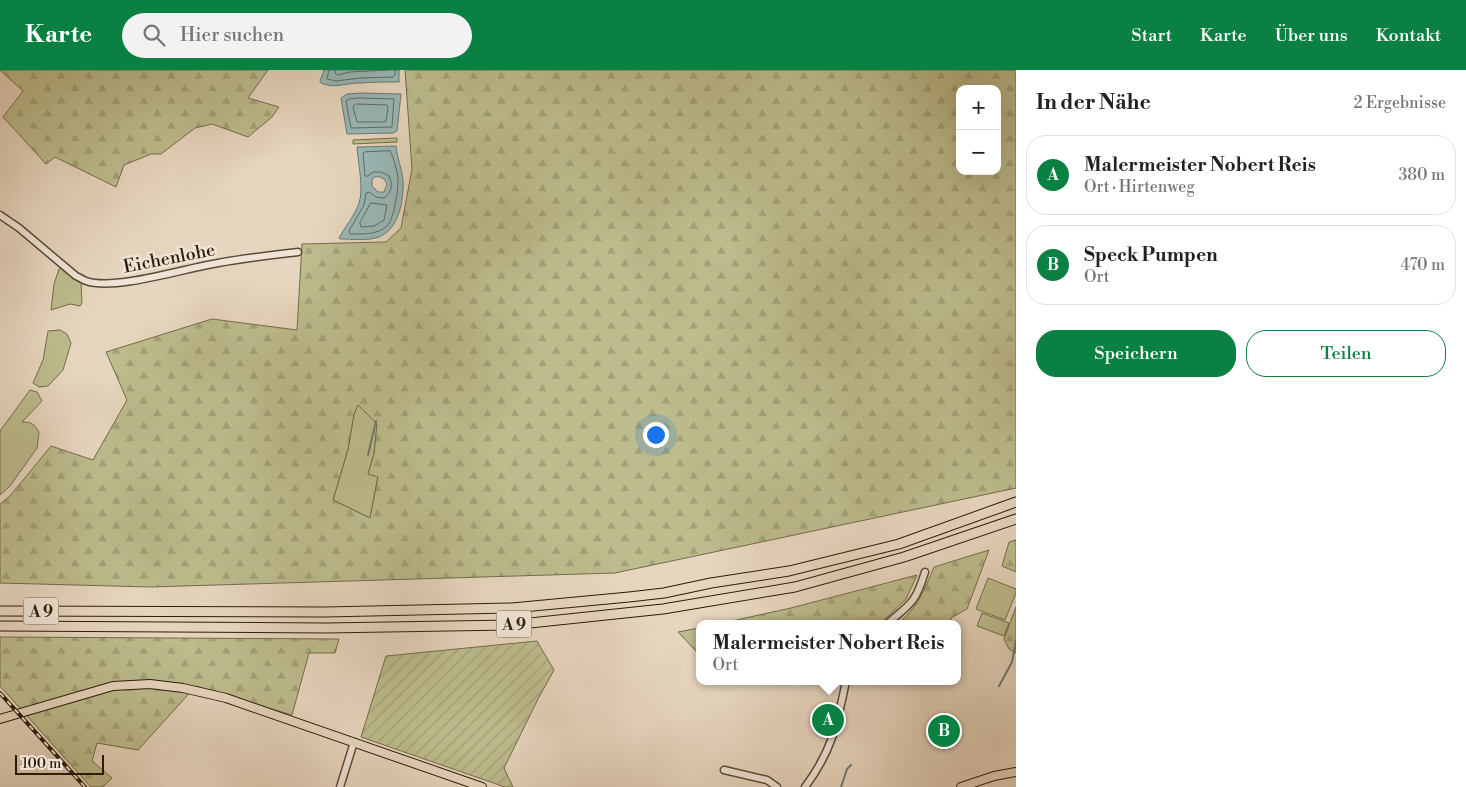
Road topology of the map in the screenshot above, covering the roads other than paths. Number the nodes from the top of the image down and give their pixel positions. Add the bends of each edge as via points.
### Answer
1 (0, 215) edge
2 (298, 252) dead end
3 (1016, 502) edge
4 (1016, 519) edge
5 (925, 572) dead end
6 (0, 611) edge
7 (892, 620) edge
8 (0, 626) edge
9 (845, 685) edge
10 (0, 719) edge
11 (354, 742) junction
12 (724, 770) dead end
13 (1016, 772) edge
14 (340, 787) edge
15 (482, 787) edge
16 (777, 787) edge
17 (805, 787) edge
18 (961, 787) edge

1 - 2 street, Eichenlohe via 76,276 86,281 110,284 218,262
3 - 6 highway, A 9 via 899,544 798,569 629,597 512,608 324,612
4 - 8 highway, A 9 via 904,558 795,587 663,609 511,625 326,628
5 - 7 street via 912,603
9 - 17 street via 831,743
10 - 11 main road via 113,686 150,684 226,698
11 - 14 street
11 - 15 main road
12 - 16 street via 767,780
13 - 18 main road

